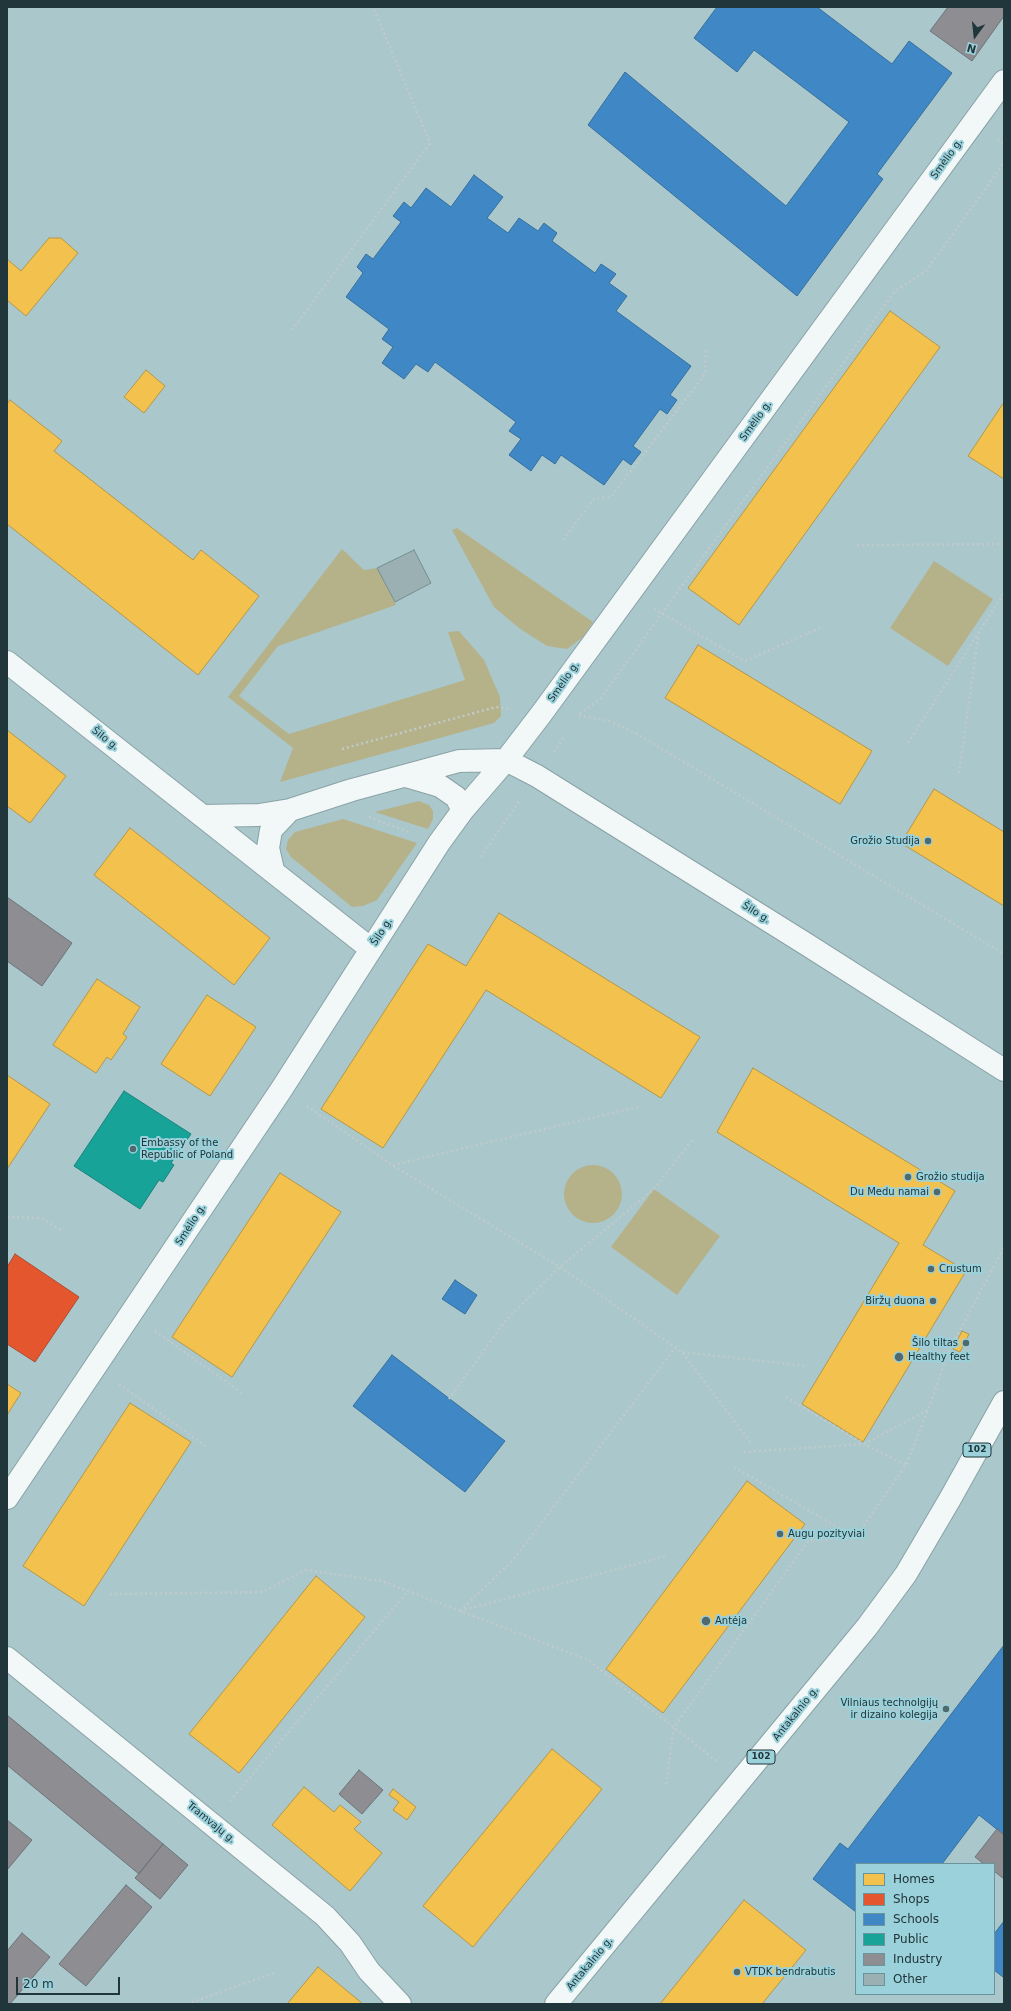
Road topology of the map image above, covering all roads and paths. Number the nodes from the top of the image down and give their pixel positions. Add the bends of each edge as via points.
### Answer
1 (373, 7) edge
2 (1004, 81) edge
3 (1004, 163) edge
4 (292, 330) dead end
5 (706, 348) dead end
6 (563, 540) dead end
7 (1004, 544) edge
8 (857, 545) dead end
9 (1004, 593) edge
10 (630, 595) junction
11 (662, 614) junction
12 (822, 627) dead end
13 (978, 634) junction
14 (7, 662) edge
15 (542, 714) junction
16 (908, 743) dead end
17 (342, 749) dead end
18 (506, 760) junction
19 (959, 774) dead end
20 (406, 776) junction
21 (290, 810) junction
22 (463, 810) junction
23 (202, 816) junction
24 (367, 817) dead end
25 (439, 843) junction
26 (273, 870) junction
27 (372, 949) junction
28 (1004, 954) edge
29 (1004, 1070) edge
30 (280, 1090) junction
31 (642, 1106) dead end
32 (693, 1139) dead end
33 (392, 1165) junction
34 (7, 1217) edge
35 (61, 1230) dead end
36 (1004, 1247) edge
37 (560, 1267) junction
38 (133, 1311) junction
39 (676, 1347) junction
40 (682, 1352) junction
41 (805, 1366) dead end
42 (95, 1368) junction
43 (242, 1393) dead end
44 (786, 1397) dead end
45 (449, 1399) dead end
46 (1004, 1402) edge
47 (928, 1410) junction
48 (751, 1443) dead end
49 (864, 1444) junction
50 (207, 1447) dead end
51 (744, 1452) dead end
52 (906, 1465) junction
53 (734, 1467) dead end
54 (7, 1498) edge
55 (855, 1538) junction
56 (666, 1556) dead end
57 (408, 1591) junction
58 (110, 1594) dead end
59 (460, 1611) junction
60 (7, 1658) edge
61 (674, 1727) junction
62 (742, 1781) junction
63 (666, 1784) dead end
64 (211, 1823) junction
65 (274, 1973) dead end
66 (187, 2004) edge
67 (400, 2004) edge
68 (556, 2004) edge

1 - 4 path via 430,143
2 - 10 street, Smėlio g.
3 - 11 path via 926,271 895,291
5 - 6 path via 705,374 611,497 594,499
7 - 8 path
9 - 13 path
10 - 11 path
10 - 15 street, Smėlio g.
11 - 12 path via 745,661
11 - 28 path via 601,698 578,715 609,721 637,734
13 - 16 path
13 - 19 path
14 - 23 street, Šilo g.
15 - 17 path via 496,707
15 - 18 street, Smėlio g.
18 - 20 street, Šilo g. via 459,761
18 - 22 street, Šilo g.
18 - 29 street, Šilo g. via 537,776
20 - 21 street, Šilo g.
20 - 22 street via 440,786 456,797
21 - 23 street, Šilo g. via 259,815
21 - 26 street, Šilo g. via 271,830 268,848
22 - 25 street, Šilo g.
23 - 26 street, Šilo g.
24 - 25 path
25 - 27 street, Šilo g.
26 - 27 street, Šilo g.
27 - 30 street, Smėlio g.
30 - 33 path via 312,1109
30 - 38 street, Smėlio g.
31 - 33 path
32 - 37 path via 654,1189
33 - 37 path
34 - 35 path via 41,1218
36 - 47 path via 948,1353
37 - 39 path
37 - 45 path via 506,1320
38 - 42 street, Smėlio g.
38 - 43 path via 159,1334
39 - 40 path
39 - 59 path via 513,1560
40 - 41 path
40 - 48 path
42 - 50 path
42 - 54 street, Smėlio g.
44 - 49 path
46 - 62 street, Antakalnio g. / 102 via 906,1574 867,1627
47 - 49 path
47 - 52 path
49 - 51 path
49 - 52 path
52 - 55 path
53 - 55 path
55 - 61 path via 809,1540
56 - 59 path
57 - 58 path via 382,1581 306,1570 262,1592
57 - 59 path
57 - 64 path
59 - 61 path via 588,1660
60 - 64 street, Tramvajų g.
61 - 62 path
61 - 63 path
62 - 68 street, Antakalnio g. / 102
64 - 67 street, Tramvajų g. via 325,1916 350,1943 369,1971
65 - 66 path

